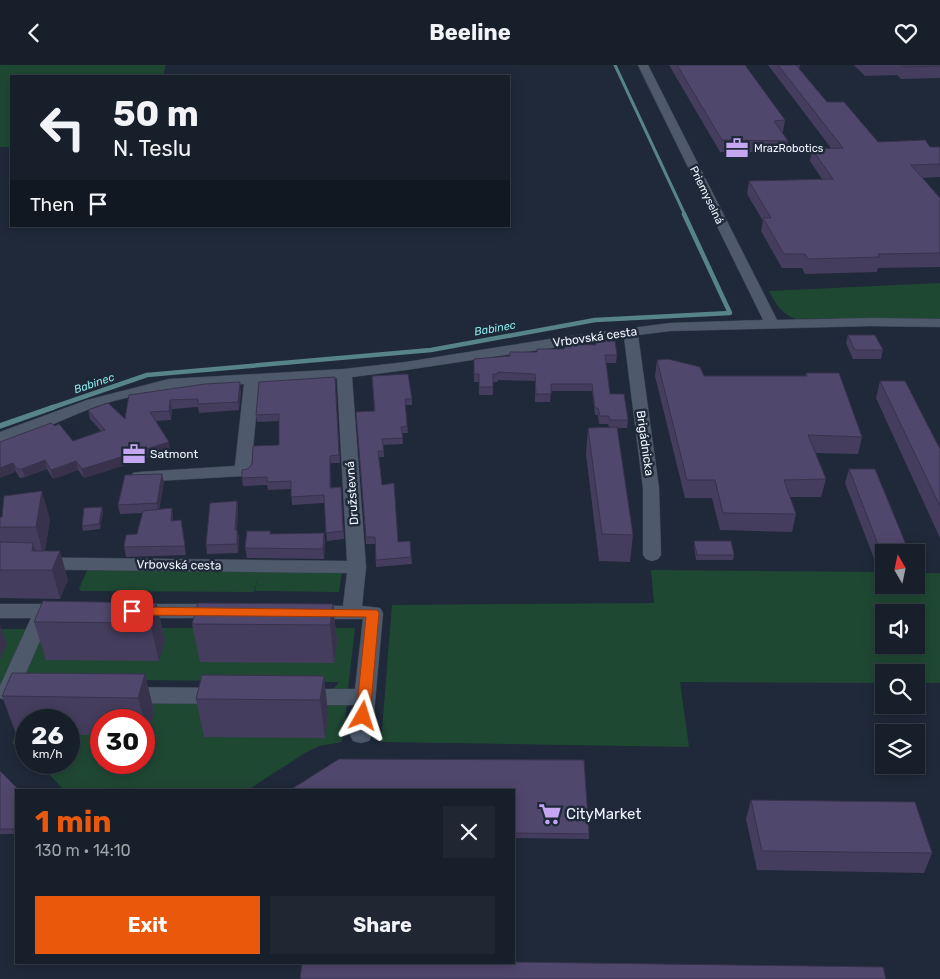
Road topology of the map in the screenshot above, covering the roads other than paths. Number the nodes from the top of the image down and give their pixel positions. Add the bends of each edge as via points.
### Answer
1 (643, 65) edge
2 (940, 323) edge
3 (772, 324) junction
4 (630, 332) junction
5 (344, 373) junction
6 (252, 379) junction
7 (0, 438) edge
8 (127, 477) edge
9 (652, 555) dead end
10 (0, 563) edge
11 (357, 567) junction
12 (0, 611) edge
13 (43, 611) junction
14 (81, 611) edge
15 (118, 611) edge
16 (233, 611) edge
17 (293, 612) edge
18 (352, 613) junction
19 (29, 694) edge
20 (107, 695) edge
21 (244, 697) edge
22 (281, 697) edge
23 (365, 697) junction
24 (361, 735) dead end

1 - 3 street, Priemyselná
2 - 3 street, Vrbovská cesta
3 - 4 street, Vrbovská cesta via 670,327
4 - 5 street, Vrbovská cesta
4 - 9 street, Brigádnicka via 651,488
5 - 6 street, Vrbovská cesta
5 - 11 street, Družstevná
6 - 7 street, Vrbovská cesta via 169,385 127,393
6 - 8 street via 243,471
10 - 11 street, Vrbovská cesta
11 - 18 street, Družstevná
12 - 13 street
13 - 14 street
13 - 19 street via 6,694
15 - 16 street
17 - 18 street
18 - 23 street via 373,613
20 - 21 street
22 - 23 street
23 - 24 street

